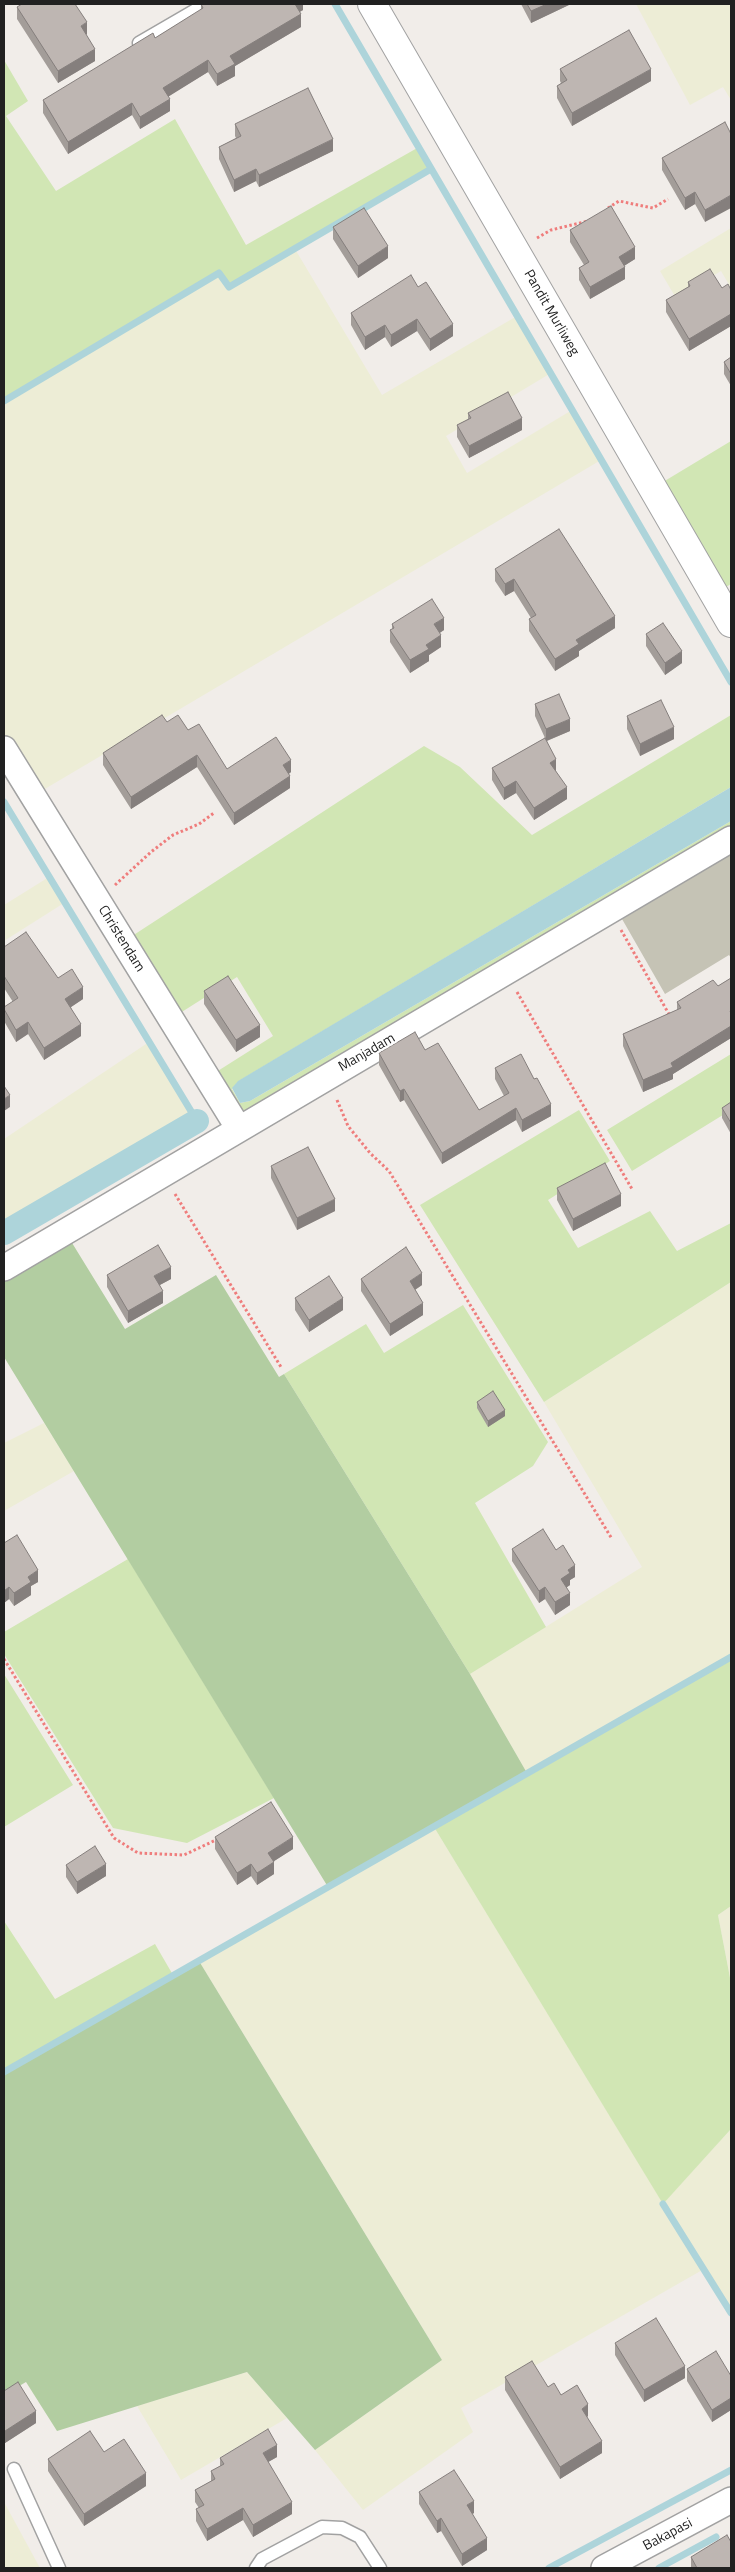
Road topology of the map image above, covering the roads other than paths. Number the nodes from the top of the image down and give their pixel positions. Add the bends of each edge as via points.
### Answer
1 (206, 4) edge
2 (372, 4) edge
3 (124, 52) edge
4 (731, 622) edge
5 (4, 749) edge
6 (731, 839) edge
7 (239, 1128) junction
8 (4, 1268) edge
9 (14, 2469) dead end
10 (729, 2507) edge
11 (59, 2568) edge
12 (256, 2568) edge
13 (380, 2568) edge
14 (604, 2568) edge

1 - 3 lane
2 - 4 street, Pandit Murliweg
5 - 7 street, Christendam
6 - 7 street, Manjadam
7 - 8 street, Manjadam
9 - 11 lane
10 - 14 street, Bakapasi
12 - 13 lane via 262,2559 322,2527 342,2528 360,2537

